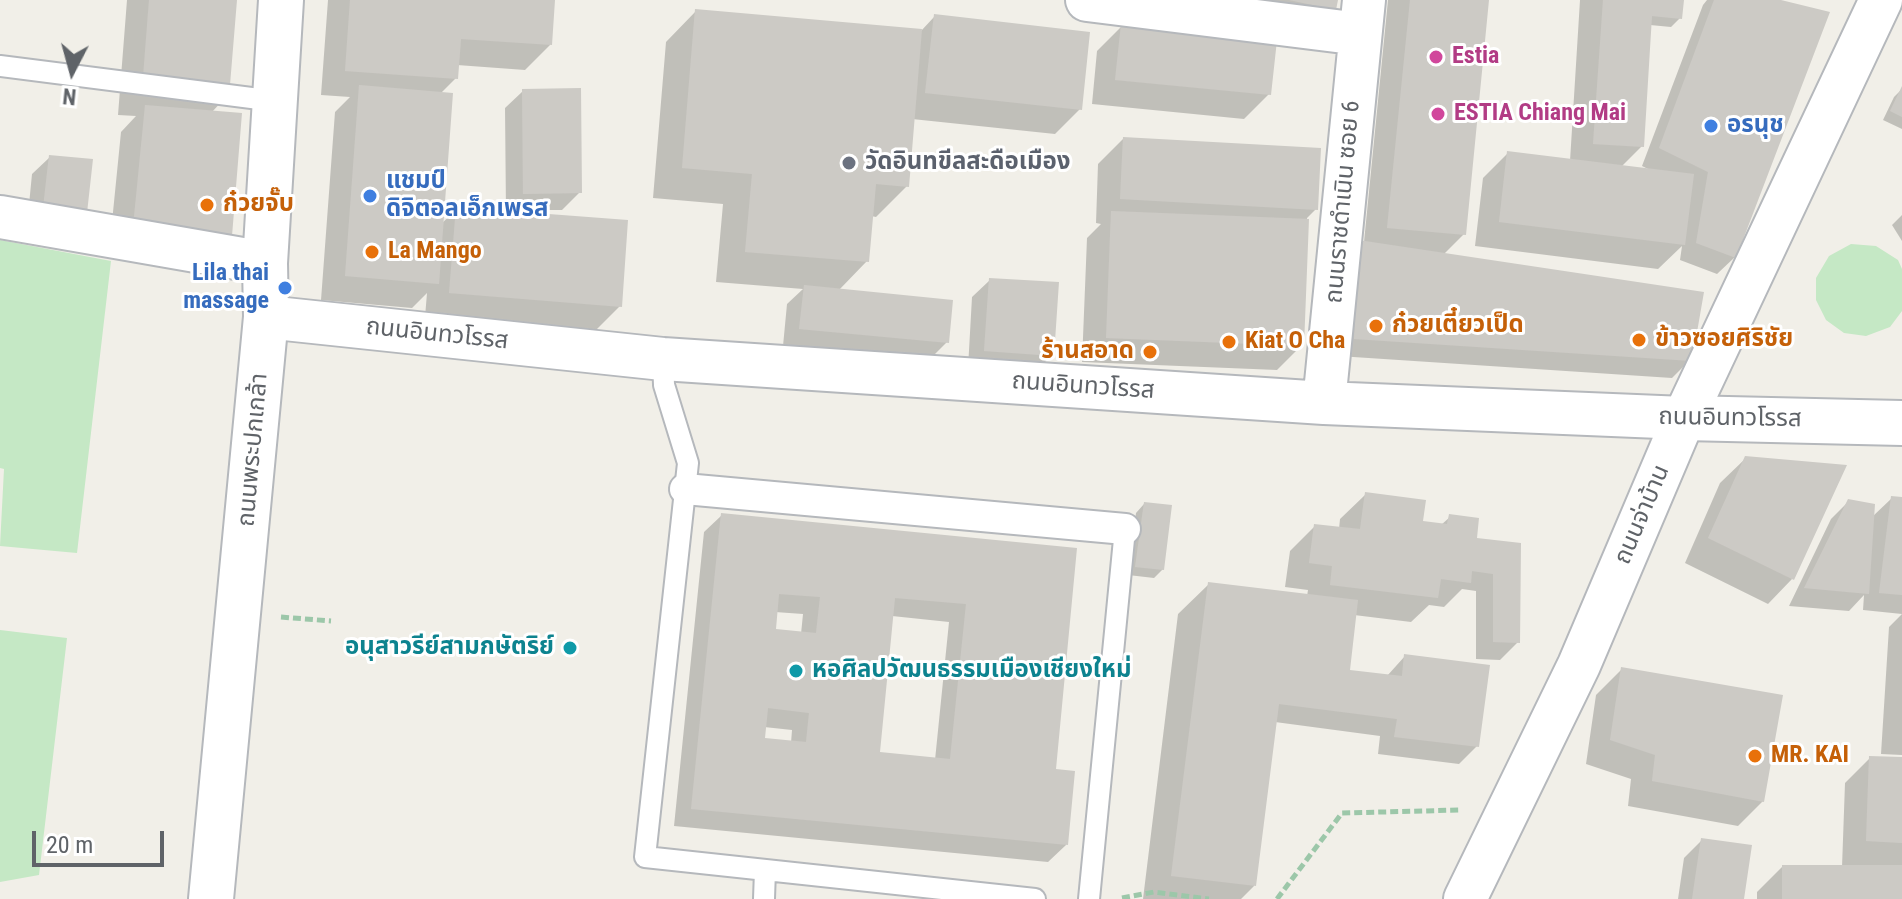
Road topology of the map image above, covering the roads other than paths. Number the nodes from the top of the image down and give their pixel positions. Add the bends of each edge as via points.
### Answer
1 (281, 0) edge
2 (1087, 0) edge
3 (1881, 0) edge
4 (1362, 17) edge
5 (0, 66) edge
6 (275, 101) junction
7 (0, 217) edge
8 (265, 263) junction
9 (266, 317) junction
10 (663, 359) junction
11 (1324, 403) junction
12 (1684, 418) junction
13 (1902, 423) edge
14 (685, 489) junction
15 (1125, 529) joint
16 (765, 870) junction
17 (211, 899) edge
18 (764, 899) edge
19 (1035, 899) edge
20 (1089, 899) edge
21 (1465, 899) edge

1 - 6 street, ถนนพระปกเกล้า
2 - 4 street
3 - 12 street, ถนนจ่าบ้าน
4 - 11 street, ถนนราชดำเนิน ซอย 6
5 - 6 lane
6 - 8 street, ถนนพระปกเกล้า
7 - 8 street
8 - 9 street, ถนนพระปกเกล้า
9 - 10 street, ถนนอินทวโรรส
9 - 17 street, ถนนพระปกเกล้า
10 - 11 street, ถนนอินทวโรรส
10 - 14 lane via 664,385 688,463
11 - 12 street, ถนนอินทวโรรส
12 - 13 street, ถนนอินทวโรรส
12 - 21 street, ถนนจ่าบ้าน via 1579,665
14 - 15 street
14 - 16 lane via 645,857
15 - 20 lane
16 - 18 lane
16 - 19 lane

